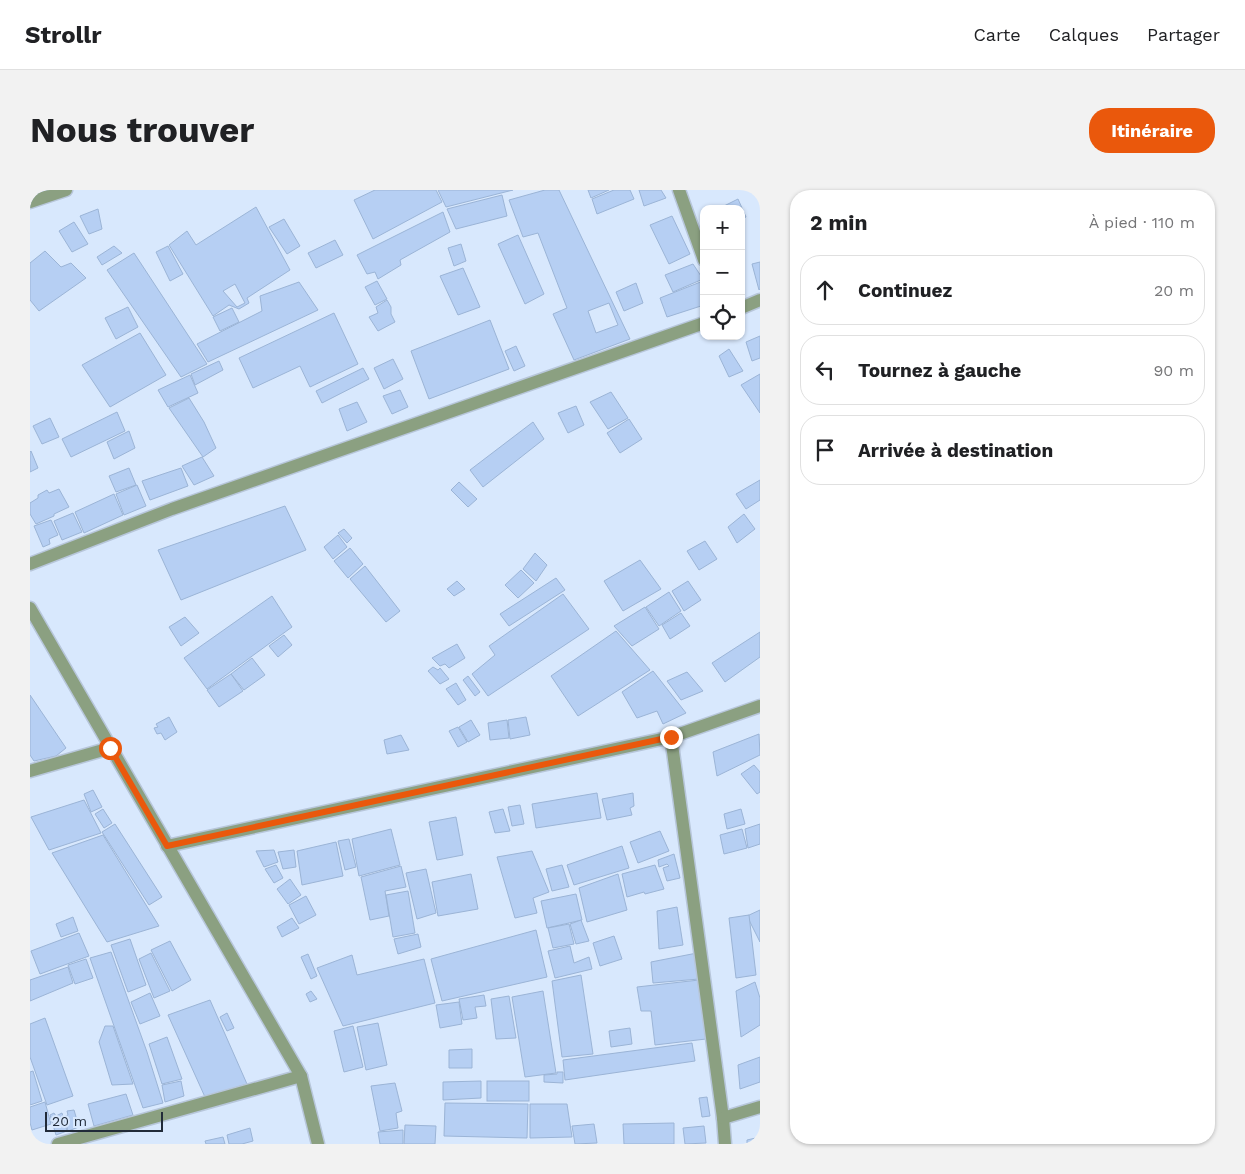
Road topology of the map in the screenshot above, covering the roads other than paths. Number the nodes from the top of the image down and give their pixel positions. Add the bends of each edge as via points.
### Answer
1 (66, 190) edge
2 (679, 190) edge
3 (30, 202) edge
4 (700, 250) edge
5 (760, 300) edge
6 (745, 306) edge
7 (700, 324) edge
8 (30, 564) edge
9 (30, 608) edge
10 (760, 706) edge
11 (671, 737) junction
12 (110, 748) junction
13 (30, 771) edge
14 (167, 846) junction
15 (301, 1076) junction
16 (760, 1107) edge
17 (723, 1118) junction
18 (58, 1144) edge
19 (318, 1144) edge
20 (725, 1144) edge

1 - 3 street
2 - 4 street
5 - 6 street
7 - 8 street via 172,509
9 - 12 street
10 - 11 street
11 - 14 street
11 - 17 street
12 - 13 street
12 - 14 street
14 - 15 street
15 - 18 street
15 - 19 street
16 - 17 street
17 - 20 street

